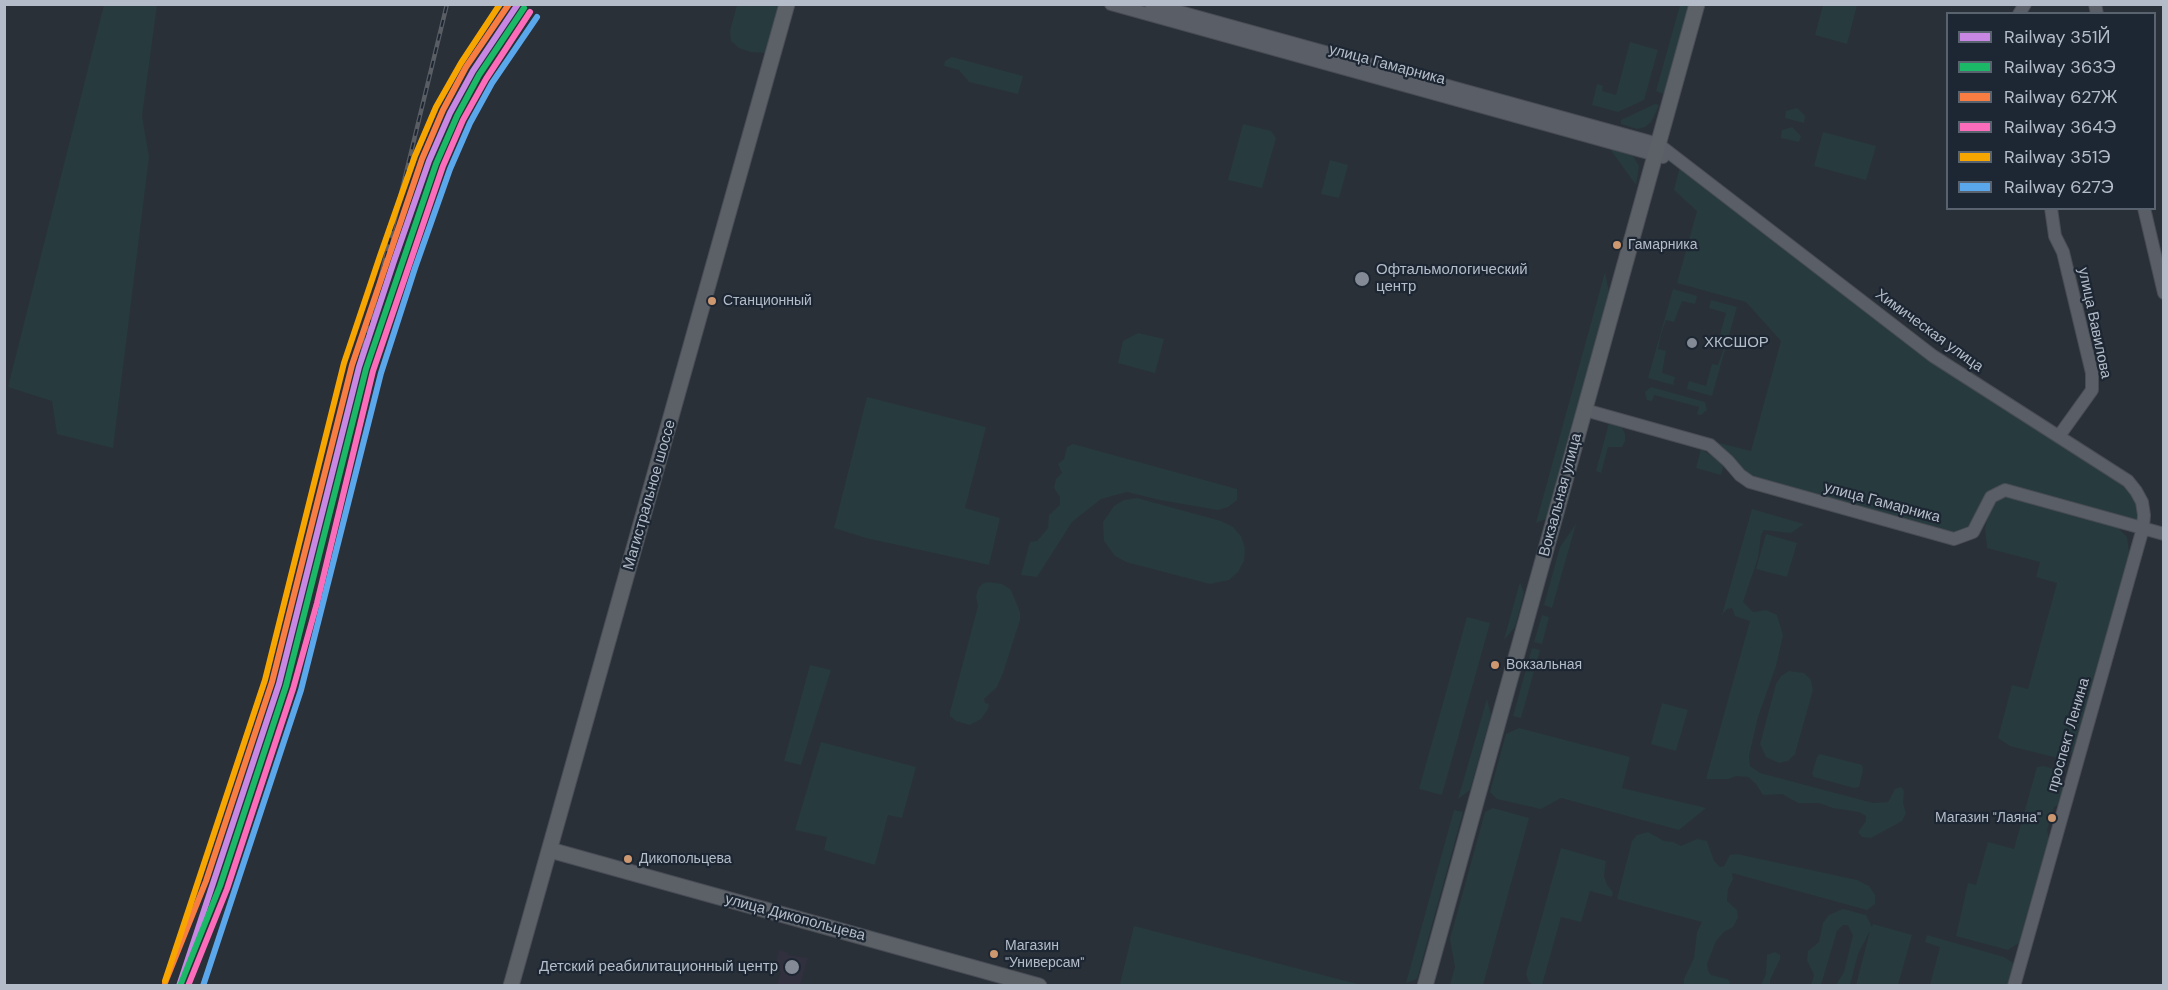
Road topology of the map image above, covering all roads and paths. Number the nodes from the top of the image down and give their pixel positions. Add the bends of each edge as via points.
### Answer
1 (787, 4) edge
2 (1111, 4) edge
3 (1151, 4) edge
4 (1697, 4) edge
5 (1657, 150) junction
6 (2051, 210) edge
7 (2144, 210) edge
8 (2163, 293) edge
9 (1585, 410) junction
10 (2059, 436) junction
11 (2143, 528) junction
12 (2163, 534) edge
13 (550, 850) junction
14 (511, 986) edge
15 (1039, 986) edge
16 (1425, 986) edge
17 (2014, 986) edge

1 - 13 main road, Магистральное шоссе
2 - 5 street, улица Гамарника
3 - 5 street, улица Гамарника
4 - 5 main road, Вокзальная улица
5 - 9 main road, Вокзальная улица
5 - 10 street, Химическая улица via 1681,162 1933,356
6 - 10 street, улица Вавилова via 2092,373 2092,390
7 - 8 street
9 - 11 street, улица Гамарника via 1710,445 1750,482 1954,539 1973,532 1991,497 2005,490
9 - 16 main road, Вокзальная улица
10 - 11 street, Химическая улица via 2128,481 2142,502
11 - 12 street, улица Гамарника
11 - 17 street, проспект Ленина
13 - 14 main road, Магистральное шоссе
13 - 15 main road, улица Дикопольцева

